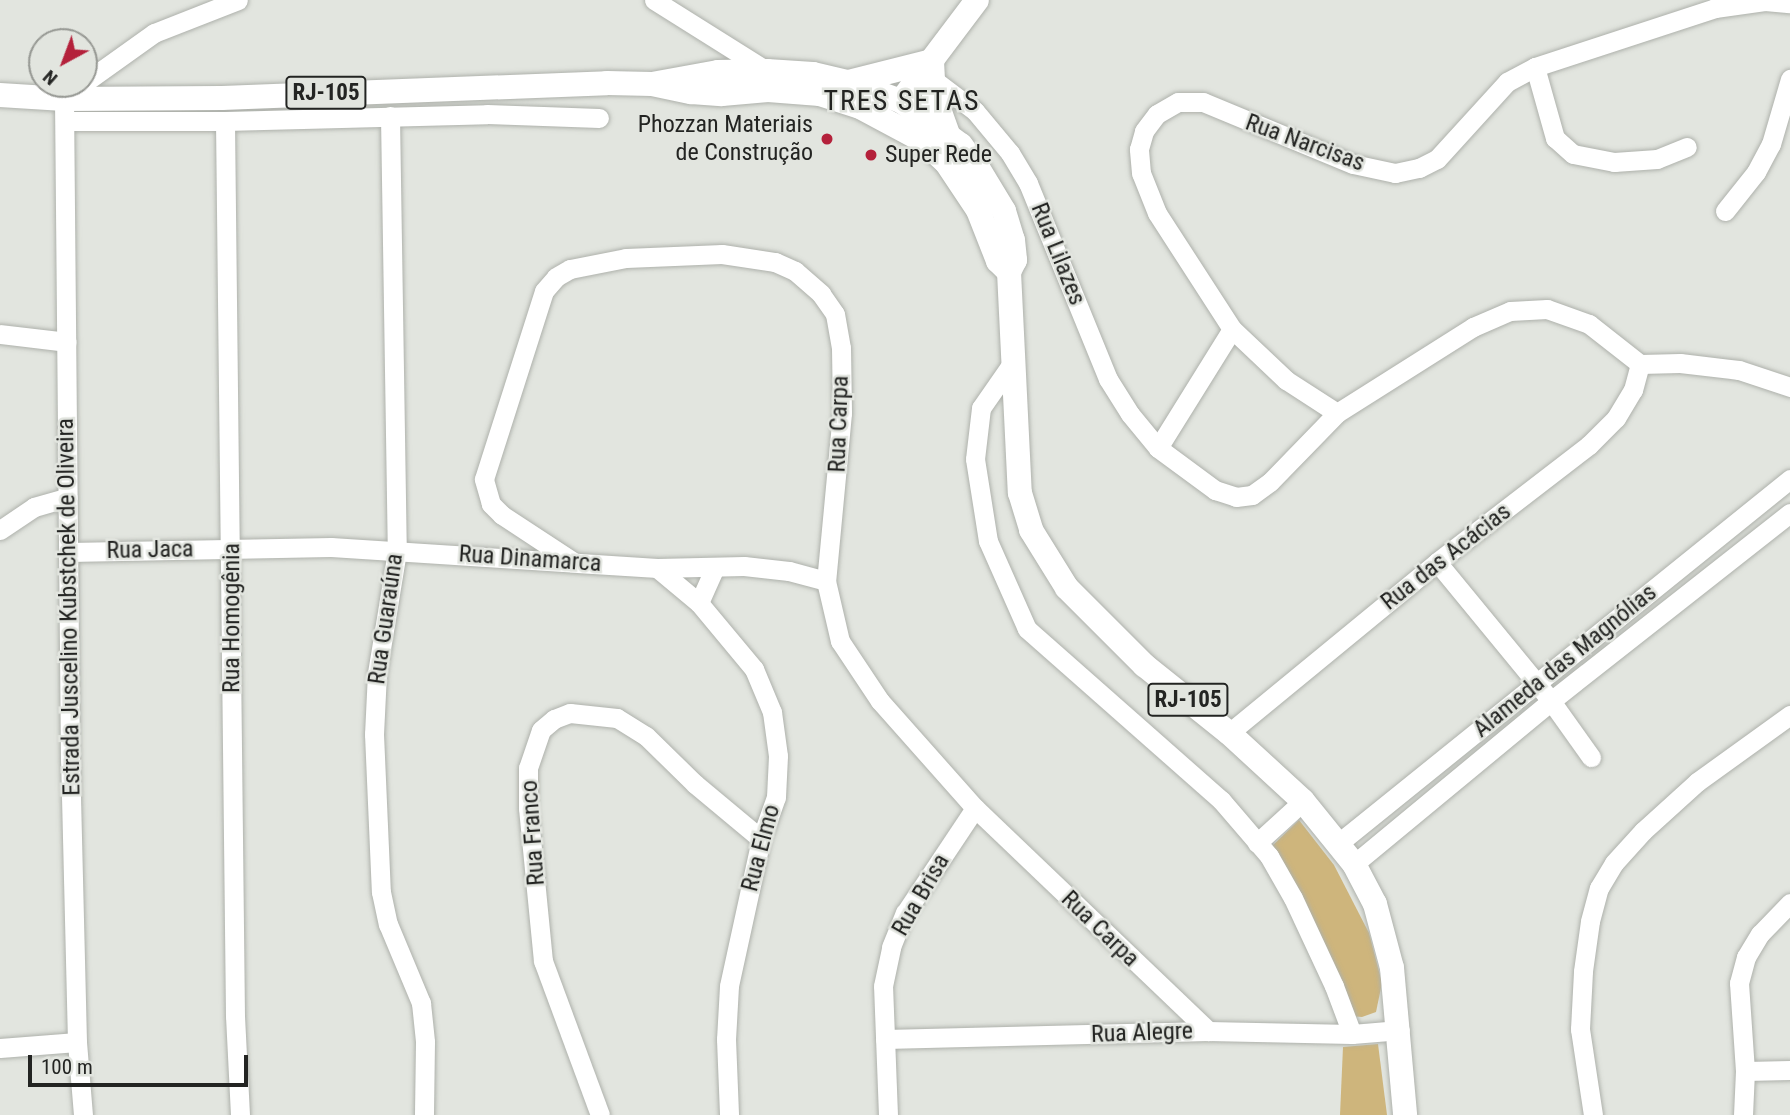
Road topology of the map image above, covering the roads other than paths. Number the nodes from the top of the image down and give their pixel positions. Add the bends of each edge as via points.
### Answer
1 (238, 0) edge
2 (654, 0) edge
3 (977, 0) edge
4 (1790, 3) edge
5 (1535, 67) junction
6 (933, 70) junction
7 (767, 71) junction
8 (98, 78) edge
9 (1790, 79) edge
10 (849, 82) junction
11 (652, 84) junction
12 (482, 87) junction
13 (0, 95) edge
14 (28, 96) edge
15 (98, 97) edge
16 (74, 98) edge
17 (80, 98) edge
18 (901, 100) junction
19 (858, 106) junction
20 (487, 114) junction
21 (390, 116) junction
22 (599, 118) dead end
23 (225, 121) junction
24 (949, 135) junction
25 (922, 140) junction
26 (1687, 147) dead end
27 (1726, 211) dead end
28 (1009, 272) junction
29 (1232, 329) junction
30 (0, 334) edge
31 (67, 342) junction
32 (1013, 362) junction
33 (1640, 364) junction
34 (1790, 387) edge
35 (1337, 413) junction
36 (1158, 448) junction
37 (1790, 479) edge
38 (68, 497) junction
39 (1790, 513) edge
40 (0, 530) edge
41 (232, 548) junction
42 (397, 551) junction
43 (69, 552) junction
44 (572, 561) junction
45 (1437, 562) junction
46 (715, 567) junction
47 (657, 568) junction
48 (826, 581) junction
49 (1655, 589) junction
50 (699, 603) junction
51 (1669, 607) junction
52 (1537, 683) junction
53 (1552, 701) junction
54 (1790, 715) edge
55 (1229, 733) junction
56 (1591, 757) dead end
57 (1303, 801) junction
58 (975, 808) junction
59 (761, 839) junction
60 (1340, 842) junction
61 (1257, 843) junction
62 (1354, 864) junction
63 (1790, 903) edge
64 (1399, 1030) junction
65 (1208, 1031) junction
66 (1352, 1034) junction
67 (885, 1040) junction
68 (77, 1042) junction
69 (0, 1048) edge
70 (1790, 1070) edge
71 (1745, 1071) junction
72 (83, 1115) edge
73 (240, 1115) edge
74 (424, 1115) edge
75 (600, 1115) edge
76 (729, 1115) edge
77 (888, 1115) edge
78 (1405, 1115) edge
79 (1593, 1115) edge
80 (1743, 1115) edge

1 - 8 street via 154,33
2 - 7 street
3 - 6 main road
4 - 5 street, Rua Narcisas via 1765,1 1715,8
5 - 26 street via 1555,138 1573,154 1614,162 1657,159
5 - 29 street, Rua Narcisas via 1507,82 1437,159 1395,173 1353,164 1203,102 1178,102 1157,114 1144,131 1139,149 1141,173 1157,213
6 - 10 main road
6 - 18 main road
6 - 24 main road via 939,115
6 - 36 street, Rua Lilazes via 975,111 1028,183 1108,379
7 - 10 main road, RJ-105
7 - 11 main road, RJ-105 via 718,72
9 - 27 street via 1771,144
10 - 18 main road, RJ-105
11 - 12 main road, RJ-105
11 - 19 main road, RJ-105 via 722,94 768,90 820,94
12 - 15 main road, RJ-105 via 222,98
12 - 20 street
13 - 14 main road, RJ-105
16 - 31 street, Estrada Juscelino Kubstchek de Oliveira
17 - 23 street
18 - 19 main road
18 - 24 main road, RJ-105
18 - 25 main road
19 - 25 main road, RJ-105
20 - 21 street
20 - 22 street
21 - 23 street
21 - 42 street, Rua Guaraúna
23 - 41 street, Rua Homogênia
24 - 28 main road, RJ-105 via 978,168 1004,211 1015,260
25 - 28 main road, RJ-105 via 946,162 972,200 998,261
28 - 32 main road, RJ-105
29 - 35 street, Rua Narcisas via 1286,380
29 - 36 street
30 - 31 street
31 - 38 street, Estrada Juscelino Kubstchek de Oliveira
32 - 55 main road, RJ-105 via 1020,493 1031,530 1049,564 1144,665
32 - 61 street via 981,408 975,459 988,541 1027,629 1221,800
33 - 34 street via 1739,370
33 - 35 street via 1589,324 1547,309 1510,311 1473,327
33 - 45 street, Rua das Acácias via 1633,390 1616,418 1589,445
35 - 36 street, Rua Lilazes via 1252,495 1236,497 1216,490
37 - 49 street, Alameda das Magnólias
38 - 40 street via 34,508
38 - 43 street, Estrada Juscelino Kubstchek de Oliveira
39 - 51 street, Alameda das Magnólias
41 - 42 street, Rua Dinamarca
41 - 43 street, Rua Jaca
41 - 73 street, Rua Homogênia via 235,1016
42 - 44 street, Rua Dinamarca
42 - 74 street, Rua Guaraúna via 377,673 374,734 381,892 388,924 421,1003
43 - 68 street, Estrada Juscelino Kubstchek de Oliveira
44 - 47 street, Rua Dinamarca
44 - 48 street, Rua Carpa via 491,505 484,479 544,291 563,273 594,262 722,254 775,262 795,271 835,314 841,348 842,413
45 - 52 street
45 - 55 street, Rua das Acácias
46 - 47 street, Rua Dinamarca
46 - 48 street, Rua Dinamarca via 789,571
46 - 50 street
47 - 50 street, Rua Elmo
48 - 58 street, Rua Carpa via 840,641 854,665
49 - 51 street
49 - 52 street, Alameda das Magnólias
50 - 59 street, Rua Elmo via 754,669 772,712 778,756 776,797
51 - 53 street, Alameda das Magnólias
52 - 53 street
52 - 60 street, Alameda das Magnólias
53 - 56 street
53 - 62 street, Alameda das Magnólias
54 - 79 street via 1697,782 1643,831 1599,888 1583,971 1580,1029
55 - 57 main road, RJ-105
57 - 60 main road, RJ-105
57 - 61 street
58 - 65 street, Rua Carpa
58 - 67 street, Rua Brisa via 905,913 891,947 883,986
59 - 75 street, Rua Franco via 646,736 617,718 570,713 541,730 528,768 528,808 543,961
59 - 76 street, Rua Elmo via 729,986
60 - 62 main road, RJ-105
61 - 66 street via 1293,898
62 - 64 main road, RJ-105 via 1375,904 1392,968
63 - 71 street via 1760,934 1746,957 1739,1009
64 - 66 street, Rua Alegre
64 - 78 main road, RJ-105
65 - 66 street, Rua Alegre
65 - 67 street, Rua Alegre
67 - 77 street, Rua Brisa
68 - 69 street
68 - 72 street, Estrada Juscelino Kubstchek de Oliveira
70 - 71 street
71 - 80 street

